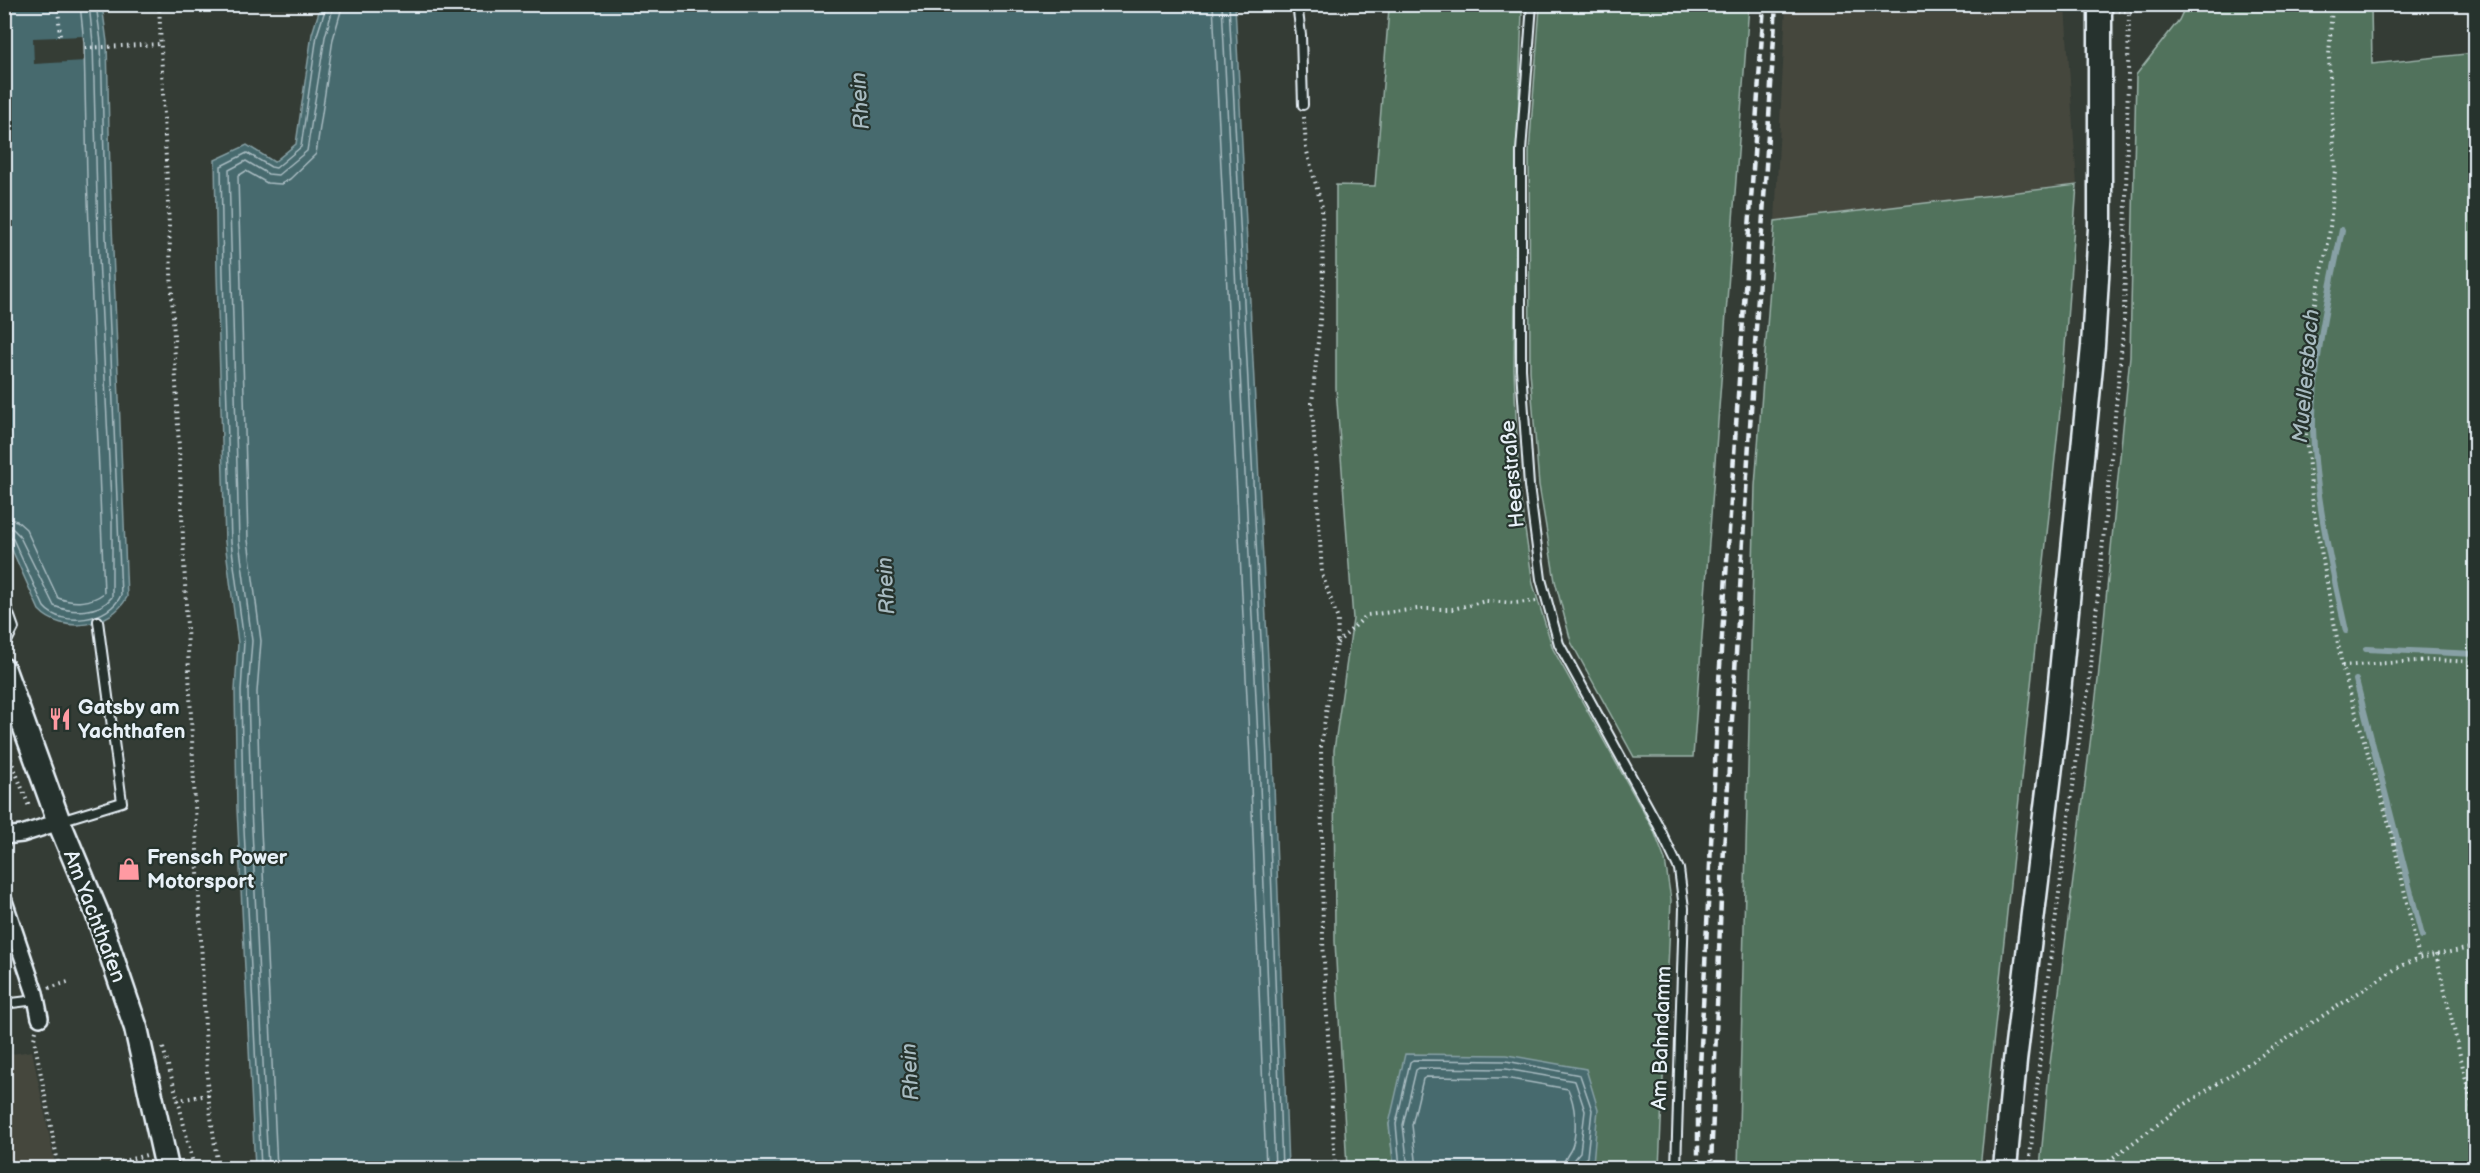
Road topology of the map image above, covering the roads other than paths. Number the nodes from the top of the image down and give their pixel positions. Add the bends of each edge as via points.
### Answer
1 (1297, 4) edge
2 (1532, 4) edge
3 (2100, 8) edge
4 (1303, 105) road end
5 (4, 600) edge
6 (98, 621) dead end
7 (4, 647) edge
8 (4, 670) edge
9 (11, 703) edge
10 (48, 825) junction
11 (4, 836) edge
12 (4, 901) edge
13 (1684, 908) joint
14 (36, 999) junction
15 (4, 1004) edge
16 (40, 1018) dead end
17 (166, 1160) edge
18 (1676, 1168) edge
19 (2006, 1168) edge

1 - 4 lane
2 - 13 lane, Heerstraße via 1521,151 1521,369 1528,486 1546,600 1559,644 1679,869
3 - 19 main road via 2100,228 2093,346
5 - 7 lane via 14,628
6 - 10 lane via 122,802
8 - 9 main road, Am Yachthafen
9 - 10 main road, Am Yachthafen
10 - 11 street
10 - 17 main road, Am Yachthafen via 97,913 136,1028
12 - 14 street
13 - 18 lane, Am Bahndamm
14 - 15 lane
14 - 16 street

